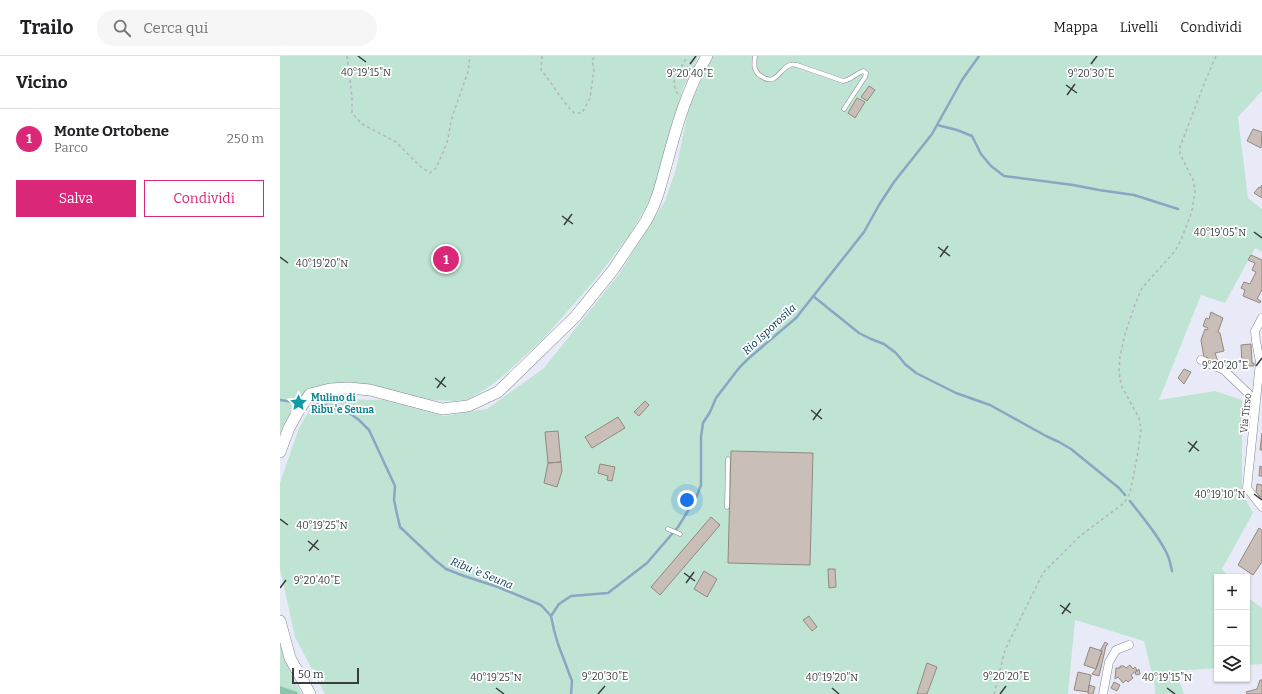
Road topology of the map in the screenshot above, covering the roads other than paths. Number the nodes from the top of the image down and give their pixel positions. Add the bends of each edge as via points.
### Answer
1 (707, 56) edge
2 (755, 56) edge
3 (844, 109) dead end
4 (1262, 318) edge
5 (1260, 351) edge
6 (1201, 360) dead end
7 (1256, 401) junction
8 (280, 452) edge
9 (728, 459) dead end
10 (727, 506) dead end
11 (1262, 507) edge
12 (668, 529) dead end
13 (680, 534) dead end
14 (281, 626) edge
15 (1129, 645) dead end
16 (310, 694) edge
17 (1103, 694) edge

1 - 8 main road via 700,66 684,107 659,192 646,221 613,270 575,317 498,392 468,406 442,408 370,390 330,389 310,394 289,428
2 - 3 lane via 756,72 768,80 790,65 797,65 843,81 863,71 866,73 865,77
4 - 5 street, Via Tirso via 1255,331
5 - 7 street, Via Tirso
6 - 7 street via 1224,370
7 - 11 street, Via Tirso via 1247,488
9 - 10 lane
12 - 13 lane
14 - 16 main road via 290,658
15 - 17 street via 1116,650 1109,662

